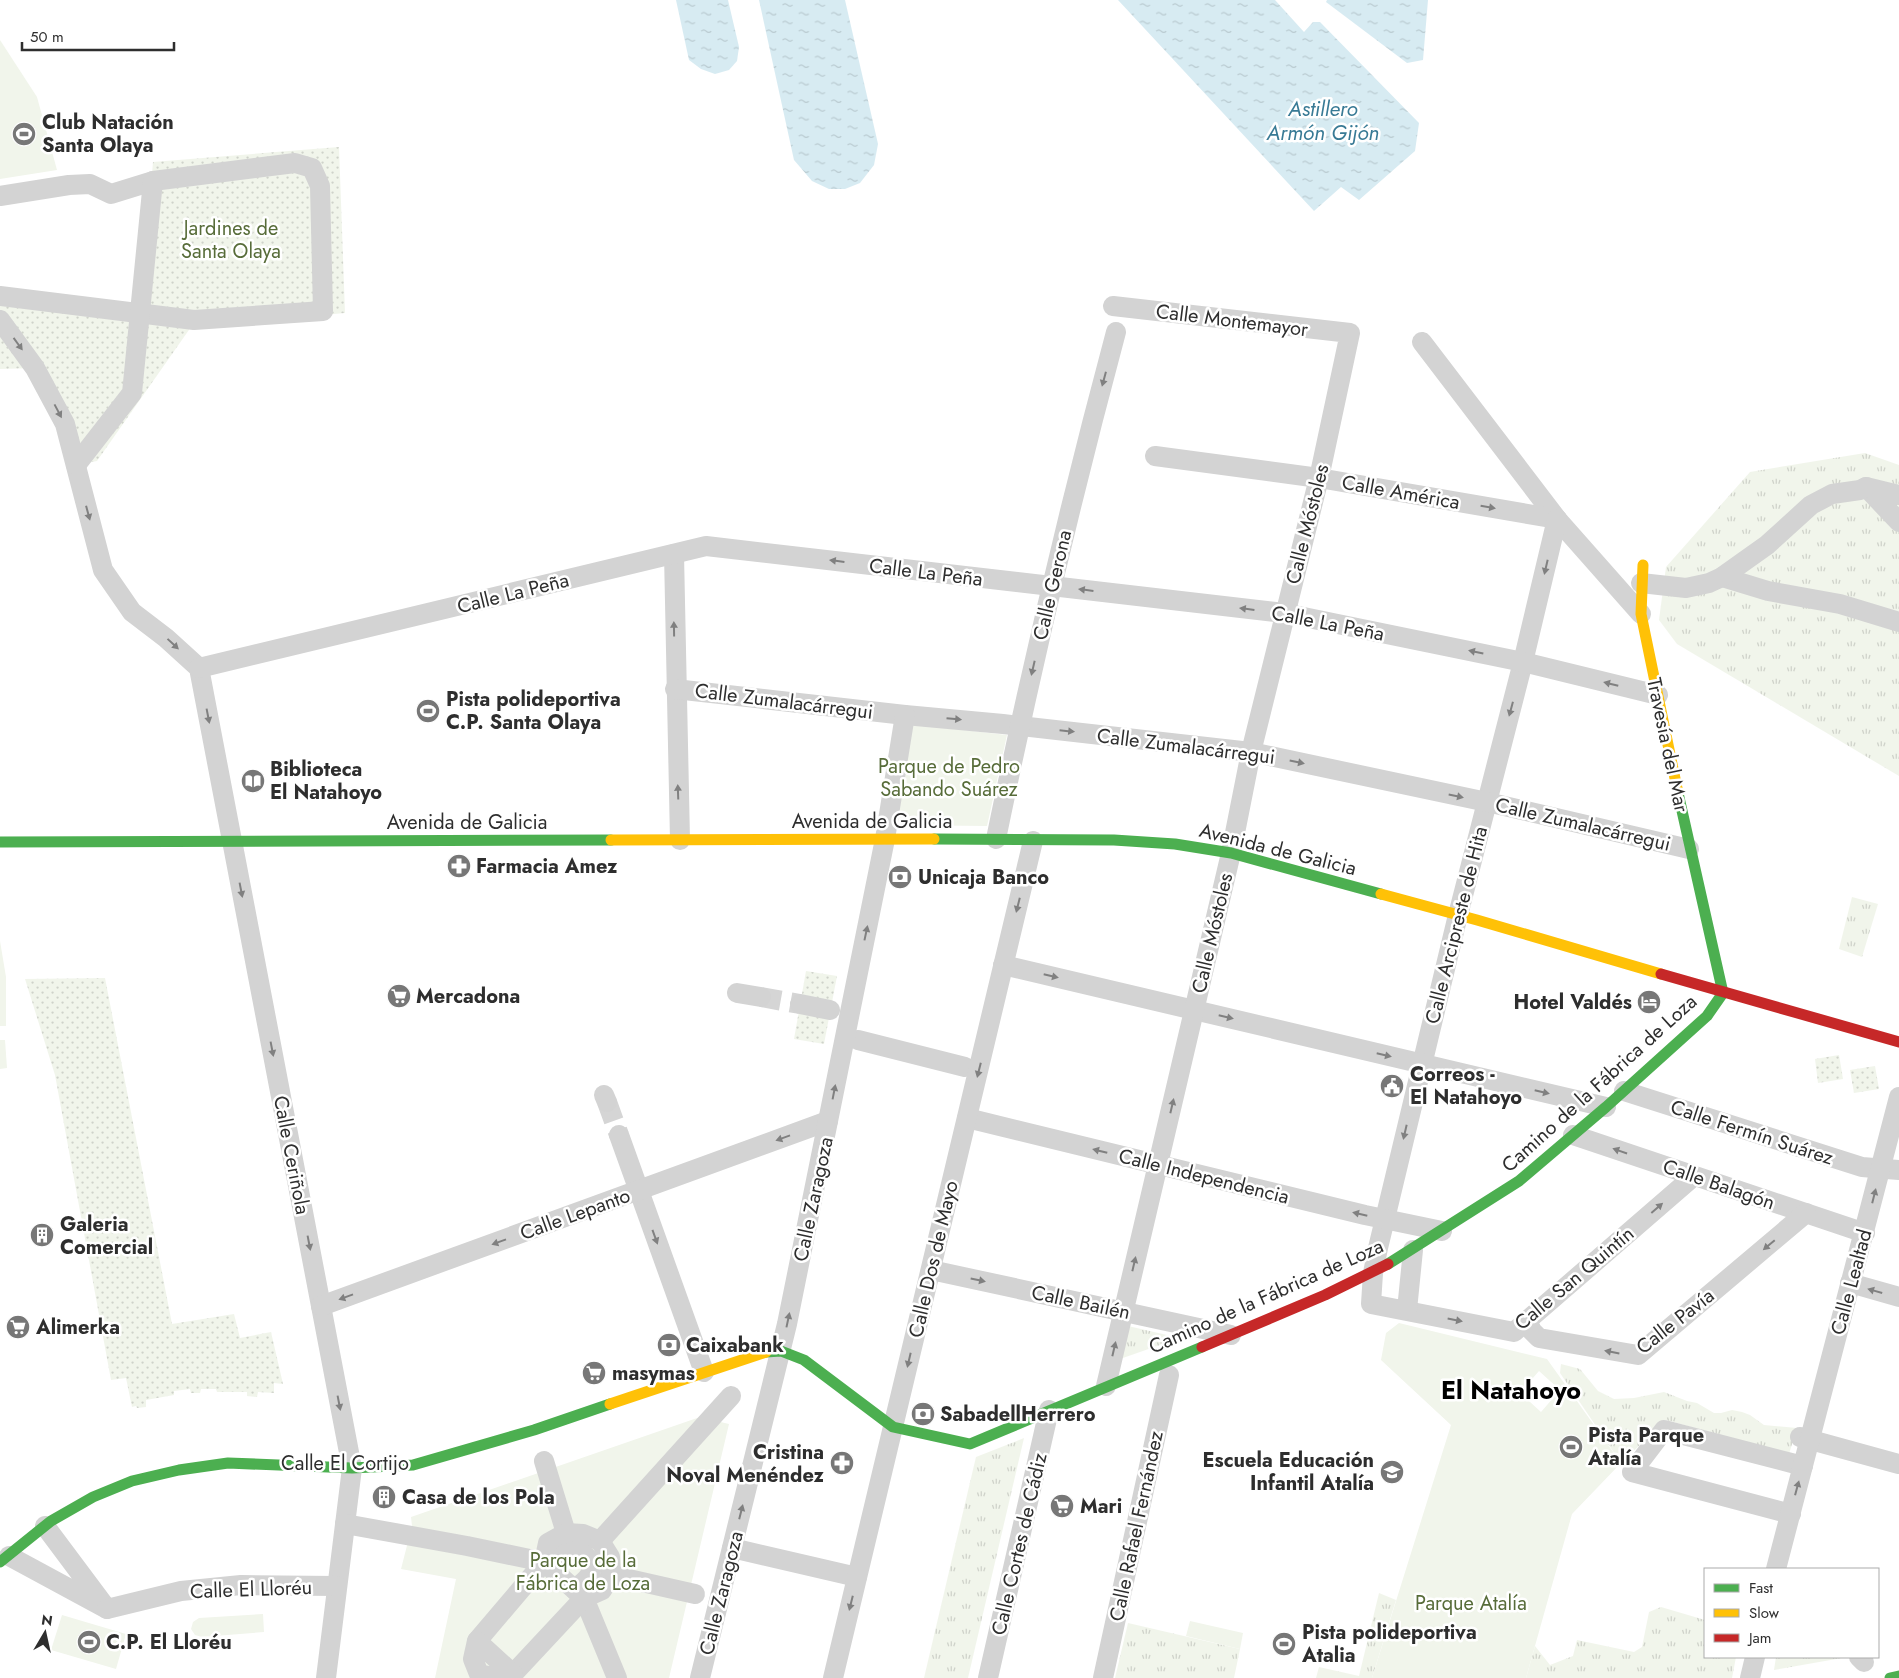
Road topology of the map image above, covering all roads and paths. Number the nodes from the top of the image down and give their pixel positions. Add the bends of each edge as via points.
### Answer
1 (153, 181) junction
2 (0, 196) edge
3 (0, 296) edge
4 (1113, 306) dead end
5 (140, 314) junction
6 (0, 320) edge
7 (1116, 332) dead end
8 (1350, 333) joint
9 (1422, 342) dead end
10 (1155, 456) dead end
11 (76, 465) junction
12 (1319, 478) junction
13 (1866, 487) junction
14 (1899, 495) edge
15 (1557, 519) junction
16 (1899, 522) edge
17 (674, 554) junction
18 (1642, 574) joint
19 (1722, 577) junction
20 (1052, 586) junction
21 (1284, 613) junction
22 (1641, 614) junction
23 (1899, 622) edge
24 (1523, 662) junction
25 (199, 668) junction
26 (675, 689) junction
27 (1658, 695) junction
28 (905, 715) junction
29 (1019, 726) junction
30 (1251, 752) junction
31 (1487, 802) junction
32 (996, 839) junction
33 (680, 840) junction
34 (885, 840) junction
35 (1033, 840) junction
36 (0, 842) edge
37 (232, 842) junction
38 (1689, 849) junction
39 (1231, 853) junction
40 (1458, 915) junction
41 (1004, 965) junction
42 (737, 993) dead end
43 (1723, 993) junction
44 (761, 997) tunnel mouth
45 (800, 1004) tunnel mouth
46 (830, 1010) dead end
47 (1194, 1010) junction
48 (858, 1040) dead end
49 (1899, 1042) edge
50 (1422, 1064) junction
51 (965, 1067) dead end
52 (1624, 1091) junction
53 (1899, 1097) edge
54 (1606, 1107) junction
55 (967, 1118) junction
56 (828, 1121) junction
57 (619, 1134) tunnel mouth
58 (1574, 1135) junction
59 (1158, 1165) junction
60 (1890, 1169) edge
61 (1694, 1176) junction
62 (639, 1191) junction
63 (1806, 1213) junction
64 (1385, 1220) junction
65 (1442, 1231) junction
66 (1865, 1233) junction
67 (1413, 1250) junction
68 (930, 1270) junction
69 (1373, 1273) junction
70 (1850, 1283) junction
71 (1899, 1298) edge
72 (321, 1306) junction
73 (1407, 1310) junction
74 (1123, 1312) junction
75 (1527, 1321) junction
76 (1231, 1335) junction
77 (781, 1351) junction
78 (704, 1372) junction
79 (1169, 1374) dead end
80 (1106, 1386) junction
81 (731, 1396) dead end
82 (1049, 1410) junction
83 (893, 1427) junction
84 (1805, 1438) junction
85 (544, 1461) dead end
86 (1899, 1464) edge
87 (1803, 1466) junction
88 (352, 1468) junction
89 (1790, 1514) junction
90 (345, 1524) junction
91 (45, 1526) junction
92 (566, 1533) junction
93 (600, 1540) junction
94 (732, 1548) junction
95 (4, 1559) edge
96 (548, 1566) junction
97 (1776, 1568) edge
98 (610, 1575) junction
99 (857, 1577) junction
100 (337, 1586) junction
101 (579, 1594) junction
102 (695, 1594) dead end
103 (107, 1609) junction
104 (477, 1641) junction
105 (1755, 1658) edge
106 (492, 1676) edge
107 (1899, 1676) edge
108 (704, 1677) edge
109 (326, 1678) edge
110 (617, 1678) edge
111 (832, 1678) edge
112 (988, 1678) edge
113 (1103, 1678) edge
114 (1750, 1678) edge
115 (1890, 1678) edge

1 - 2 street via 111,194 90,184
1 - 5 street
1 - 5 street via 295,162 312,168 320,186 323,311 194,320
3 - 5 street
4 - 8 street, Calle Montemayor
5 - 11 street via 132,393
6 -> 11 street via 36,368 65,424
7 -> 20 street, Calle Gerona
8 - 12 street, Calle Móstoles
9 - 15 street, Travesía del Mar
10 - 12 street, Calle América
11 -> 25 street via 103,570 132,612
12 -> 15 street, Calle América
12 - 21 street, Calle Móstoles
13 - 14 street
13 - 16 street
13 - 19 street via 1832,494 1811,505 1767,545
15 - 22 street, Travesía del Mar
15 -> 24 street, Calle Arcipreste de Hita
20 -> 17 street, Calle La Peña via 706,546
17 - 25 street, Calle La Peña
26 -> 17 street
18 - 19 street via 1686,588
18 - 22 street, Travesía del Mar
19 - 23 street via 1840,604
21 -> 20 street, Calle La Peña
20 -> 29 street, Calle Gerona
24 -> 21 street, Calle La Peña
21 - 30 street, Calle Móstoles
22 - 27 street, Travesía del Mar
27 -> 24 street, Calle La Peña
24 -> 31 street, Calle Arcipreste de Hita
25 -> 37 street, Calle Ceriñola
26 - 28 street, Calle Zumalacárregui
33 -> 26 street
27 - 38 street, Travesía del Mar
28 -> 29 street, Calle Zumalacárregui
28 - 34 street, Calle Zaragoza
29 -> 30 street, Calle Zumalacárregui
29 - 32 street, Calle Gerona
30 -> 31 street, Calle Zumalacárregui
30 - 39 street, Calle Móstoles
31 - 38 street, Calle Zumalacárregui
31 - 40 street, Calle Arcipreste de Hita
32 - 34 street, Avenida de Galicia
32 - 35 street, Avenida de Galicia
33 - 34 street, Avenida de Galicia
33 - 37 street, Avenida de Galicia
56 -> 34 street, Calle Zaragoza
35 - 39 street, Avenida de Galicia via 1176,844
35 -> 41 street, Calle Dos de Mayo
36 - 37 street, Avenida de Galicia
37 -> 72 street, Calle Ceriñola
38 - 43 street, Travesía del Mar
39 - 40 street, Avenida de Galicia
39 - 47 street, Calle Móstoles
40 - 43 street, Avenida de Galicia
40 - 50 street, Calle Arcipreste de Hita
41 -> 47 street
41 -> 55 street, Calle Dos de Mayo
42 - 44 street
43 - 49 street, Avenida de Galicia
43 - 52 street, Camino de la Fábrica de Loza via 1707,1016
45 - 46 street
47 -> 50 street
59 -> 47 street, Calle Móstoles
48 - 51 street
50 -> 54 street
50 -> 64 street, Calle Arcipreste de Hita
52 - 54 street, Camino de la Fábrica de Loza
52 - 60 street, Calle Fermín Suárez via 1862,1167
53 - 60 street, Calle Lealtad
54 - 58 street, Camino de la Fábrica de Loza
59 -> 55 street, Calle Independencia
55 - 68 street, Calle Dos de Mayo
56 -> 62 street, Calle Lepanto
77 -> 56 street, Calle Zaragoza
57 - 62 street
61 -> 58 street, Calle Balagón
58 - 65 street, Camino de la Fábrica de Loza via 1519,1181
64 -> 59 street, Calle Independencia
74 -> 59 street, Calle Móstoles
66 -> 60 street, Calle Lealtad
61 - 63 street, Calle Balagón
75 -> 61 street, Calle San Quintín
62 -> 72 street, Calle Lepanto
62 -> 78 street
63 - 66 street, Calle Balagón
63 -> 75 street, Calle Pavía via 1638,1355 1539,1338
64 - 65 street, Calle Independencia
64 - 69 street, Calle Arcipreste de Hita
65 - 67 street, Camino de la Fábrica de Loza
66 - 70 street, Calle Lealtad
67 - 69 street, Camino de la Fábrica de Loza
67 - 73 street
68 -> 74 street, Calle Bailén
68 -> 83 street, Calle Dos de Mayo
69 - 73 street, Calle San Quintín via 1371,1304
69 - 76 street, Camino de la Fábrica de Loza
71 -> 70 street
70 - 84 street, Calle Lealtad
72 -> 88 street, Calle Ceriñola
73 -> 75 street, Calle San Quintín via 1514,1332
74 - 76 street, Calle Bailén
80 -> 74 street, Calle Móstoles
76 - 80 street, Camino de la Fábrica de Loza
77 - 78 street, Calle El Cortijo via 769,1351
77 - 83 street via 804,1360
94 -> 77 street, Calle Zaragoza
78 - 88 street, Calle El Cortijo via 534,1430 413,1465
79 - 113 street, Calle Rafael Fernández
80 - 82 street, Camino de la Fábrica de Loza
81 - 93 street
82 - 83 street, Camino de la Fábrica de Loza via 970,1444
82 - 112 street, Calle Cortes de Cádiz
83 - 99 street, Calle Dos de Mayo
84 - 86 street
84 - 87 street, Calle Lealtad
85 - 92 street
89 -> 87 street, Calle Lealtad
87 - 89 street via 1664,1430 1632,1472
88 - 90 street, Calle El Lloréu
88 - 91 street, Calle El Cortijo via 228,1463 179,1470 132,1481 92,1497
89 - 97 street, Calle Lealtad
90 - 96 street via 467,1546
90 - 100 street, Calle El Lloréu
91 - 95 street, Calle El Cortijo
91 - 103 street
92 - 93 street
92 - 96 street via 548,1543
93 - 98 street via 610,1557
94 - 99 street
94 - 108 street, Calle Zaragoza
95 - 103 street, Calle El Cortijo
96 - 101 street
96 - 101 street via 566,1554 583,1553 592,1567
96 - 104 street
98 - 101 street via 602,1590
98 - 102 street
99 -> 111 street, Calle Dos de Mayo
100 - 103 street, Calle El Lloréu via 241,1585 181,1591
100 - 109 street, Calle El Lloréu
101 - 106 street
101 - 110 street
104 - 106 street
104 - 106 street via 473,1659
105 - 114 street
107 - 115 street

